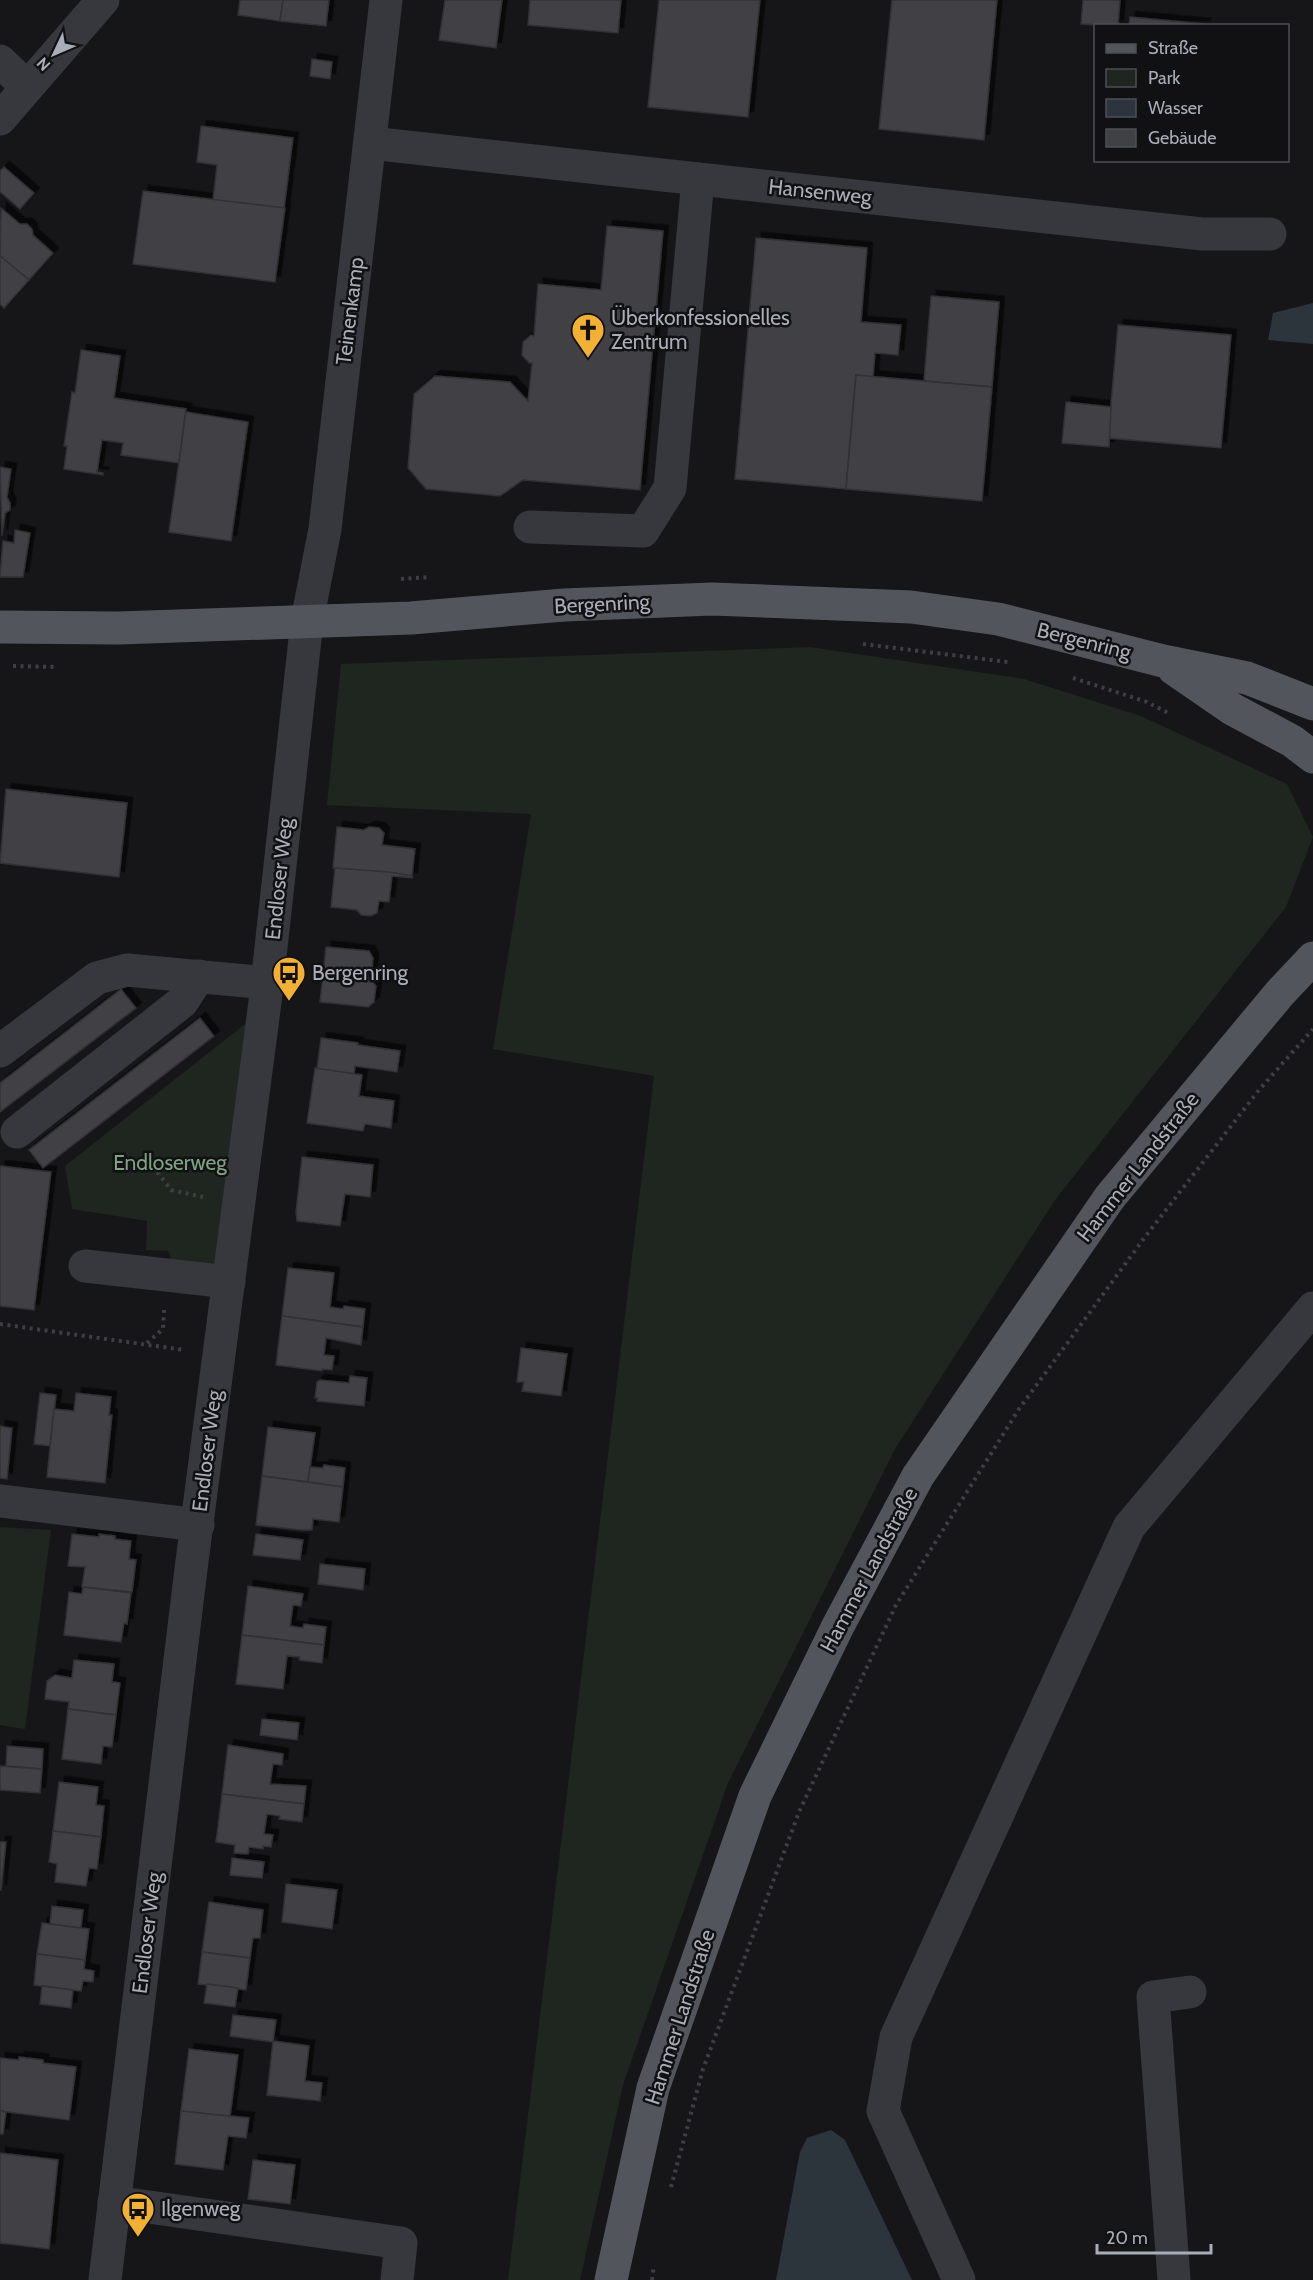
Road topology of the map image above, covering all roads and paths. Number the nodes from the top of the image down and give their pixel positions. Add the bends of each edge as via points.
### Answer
1 (103, 0) edge
2 (386, 0) edge
3 (0, 62) edge
4 (27, 87) junction
5 (0, 119) edge
6 (370, 143) junction
7 (698, 179) junction
8 (1270, 234) dead end
9 (530, 527) dead end
10 (307, 621) junction
11 (0, 627) edge
12 (856, 643) dead end
13 (1163, 662) junction
14 (1017, 663) dead end
15 (1072, 678) dead end
16 (1313, 704) edge
17 (1178, 718) dead end
18 (1313, 757) edge
19 (1313, 958) edge
20 (199, 976) junction
21 (267, 983) junction
22 (1313, 1029) edge
23 (0, 1051) edge
24 (17, 1132) dead end
25 (116, 1168) dead end
26 (238, 1207) junction
27 (85, 1266) dead end
28 (229, 1282) junction
29 (1313, 1308) edge
30 (0, 1324) edge
31 (219, 1355) junction
32 (0, 1501) edge
33 (198, 1525) junction
34 (1190, 1992) dead end
35 (670, 2194) dead end
36 (114, 2202) junction
37 (655, 2259) dead end
38 (105, 2280) edge
39 (397, 2280) edge
40 (611, 2280) edge
41 (652, 2280) edge
42 (958, 2280) edge
43 (1174, 2280) edge

1 - 4 street
2 - 6 street, Teinenkamp
3 - 4 street
4 - 5 street
6 - 7 street, Hansenweg
6 - 10 street, Teinenkamp via 325,529
7 - 8 street, Hansenweg via 1202,234
7 - 9 street via 670,488 643,531
10 - 11 main road, Bergenring via 119,628
10 - 13 main road, Bergenring via 712,599 824,602 998,620
10 - 21 street, Endloser Weg
12 - 14 path
13 - 16 main road, Bergenring via 1247,678
13 - 18 main road, Bergenring
15 - 17 path via 1147,702
19 - 40 main road, Hammer Landstraße via 1110,1197 918,1476 838,1626 755,1796 653,2088
20 - 21 street
20 - 23 street via 127,970 97,978
20 - 24 street via 182,1002
21 - 26 street, Endloser Weg
22 - 35 path via 1258,1090 1019,1409 896,1605 799,1812 703,2069
25 - 26 path via 152,1165 171,1190
26 - 28 street, Endloser Weg
27 - 28 street
28 - 31 street, Endloser Weg
29 - 42 street via 1130,1527 896,2037 883,2111
30 - 31 path
31 - 33 street, Endloser Weg
32 - 33 street
33 - 36 street, Endloser Weg
34 - 43 street via 1153,1997
36 - 38 street, Endloser Weg
36 - 39 street via 401,2242
37 - 41 path

